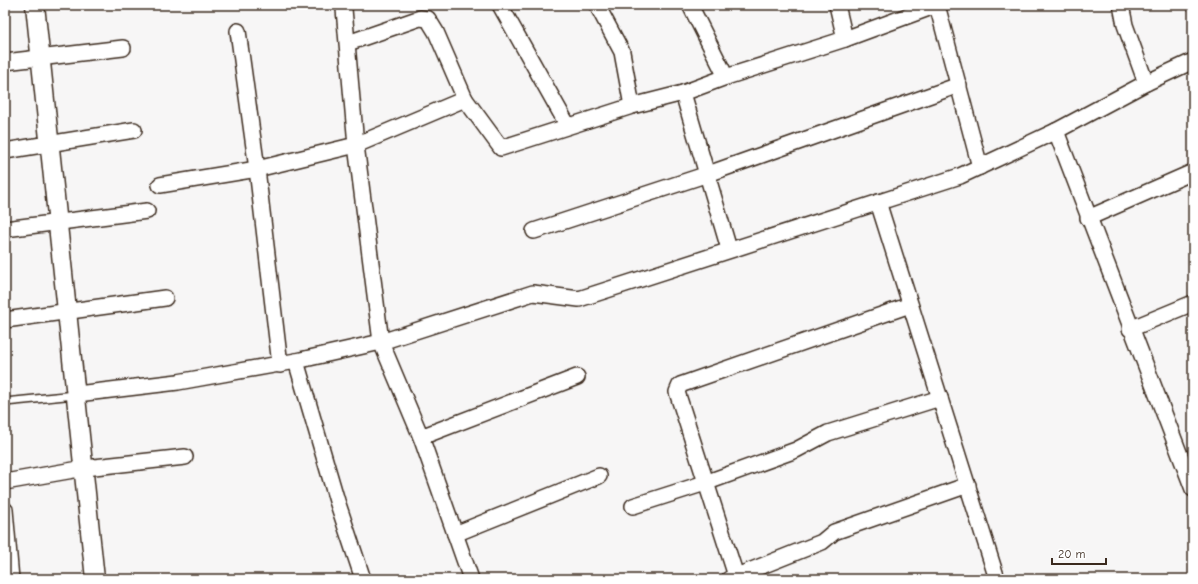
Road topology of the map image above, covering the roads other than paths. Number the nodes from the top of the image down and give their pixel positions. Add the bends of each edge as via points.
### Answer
1 (35, 5) edge
2 (500, 5) edge
3 (597, 5) edge
4 (690, 5) edge
5 (837, 5) edge
6 (937, 5) edge
7 (1121, 5) edge
8 (344, 10) dead end
9 (238, 30) dead end
10 (845, 38) junction
11 (348, 43) junction
12 (123, 48) dead end
13 (40, 57) junction
14 (1193, 61) edge
15 (5, 62) edge
16 (726, 77) junction
17 (1146, 83) junction
18 (959, 85) junction
19 (684, 93) junction
20 (465, 99) junction
21 (632, 106) junction
22 (568, 126) junction
23 (134, 130) dead end
24 (1056, 131) junction
25 (49, 145) junction
26 (356, 145) junction
27 (5, 151) edge
28 (980, 167) junction
29 (257, 169) junction
30 (1193, 172) edge
31 (708, 174) junction
32 (160, 185) dead end
33 (878, 202) junction
34 (147, 211) dead end
35 (1088, 218) junction
36 (58, 222) junction
37 (5, 229) edge
38 (534, 231) dead end
39 (729, 249) junction
40 (165, 298) dead end
41 (1193, 303) edge
42 (910, 305) junction
43 (67, 311) junction
44 (5, 320) edge
45 (1130, 329) junction
46 (380, 342) junction
47 (296, 361) junction
48 (280, 365) junction
49 (577, 377) dead end
50 (77, 394) junction
51 (940, 398) junction
52 (5, 402) edge
53 (421, 437) junction
54 (185, 457) dead end
55 (85, 468) junction
56 (599, 476) dead end
57 (5, 482) edge
58 (705, 483) junction
59 (968, 485) junction
60 (1193, 489) edge
61 (633, 506) dead end
62 (5, 510) edge
63 (455, 534) junction
64 (734, 578) edge
65 (11, 579) edge
66 (95, 579) edge
67 (363, 579) edge
68 (471, 579) edge
69 (997, 579) edge

1 - 13 street
2 - 22 street
3 - 21 street via 622,52
4 - 16 street
5 - 10 street
6 - 10 street
6 - 18 street
7 - 17 street via 1125,25
8 - 11 street
9 - 29 street
10 - 16 street
11 - 20 street via 420,18 428,19
11 - 26 street
12 - 13 street
13 - 15 street
13 - 25 street
14 - 17 street
16 - 19 street
17 - 24 street
18 - 28 street
18 - 31 street
19 - 21 street
19 - 31 street
20 - 22 street via 501,148
20 - 26 street
21 - 22 street
23 - 25 street
24 - 28 street
24 - 35 street
25 - 27 street
25 - 36 street
26 - 29 street
26 - 46 street
28 - 33 street via 960,176
29 - 32 street
29 - 48 street
30 - 35 street
31 - 38 street
31 - 39 street
33 - 39 street
33 - 42 street
34 - 36 street
35 - 45 street
36 - 37 street
36 - 43 street
39 - 46 street via 579,299 533,293
40 - 43 street
41 - 45 street
42 - 51 street
42 - 58 street via 680,386 677,392
43 - 44 street
43 - 50 street
45 - 60 street
46 - 47 street
46 - 53 street
47 - 48 street
47 - 67 street
48 - 50 street via 178,382
49 - 53 street
50 - 52 lane
50 - 55 street
51 - 58 street via 828,433 796,450
51 - 59 street
53 - 63 street
54 - 55 street
55 - 57 street
55 - 66 street
56 - 63 street
58 - 61 street
58 - 64 street
59 - 64 street via 834,532 822,542
59 - 69 street
62 - 65 street
63 - 68 street

